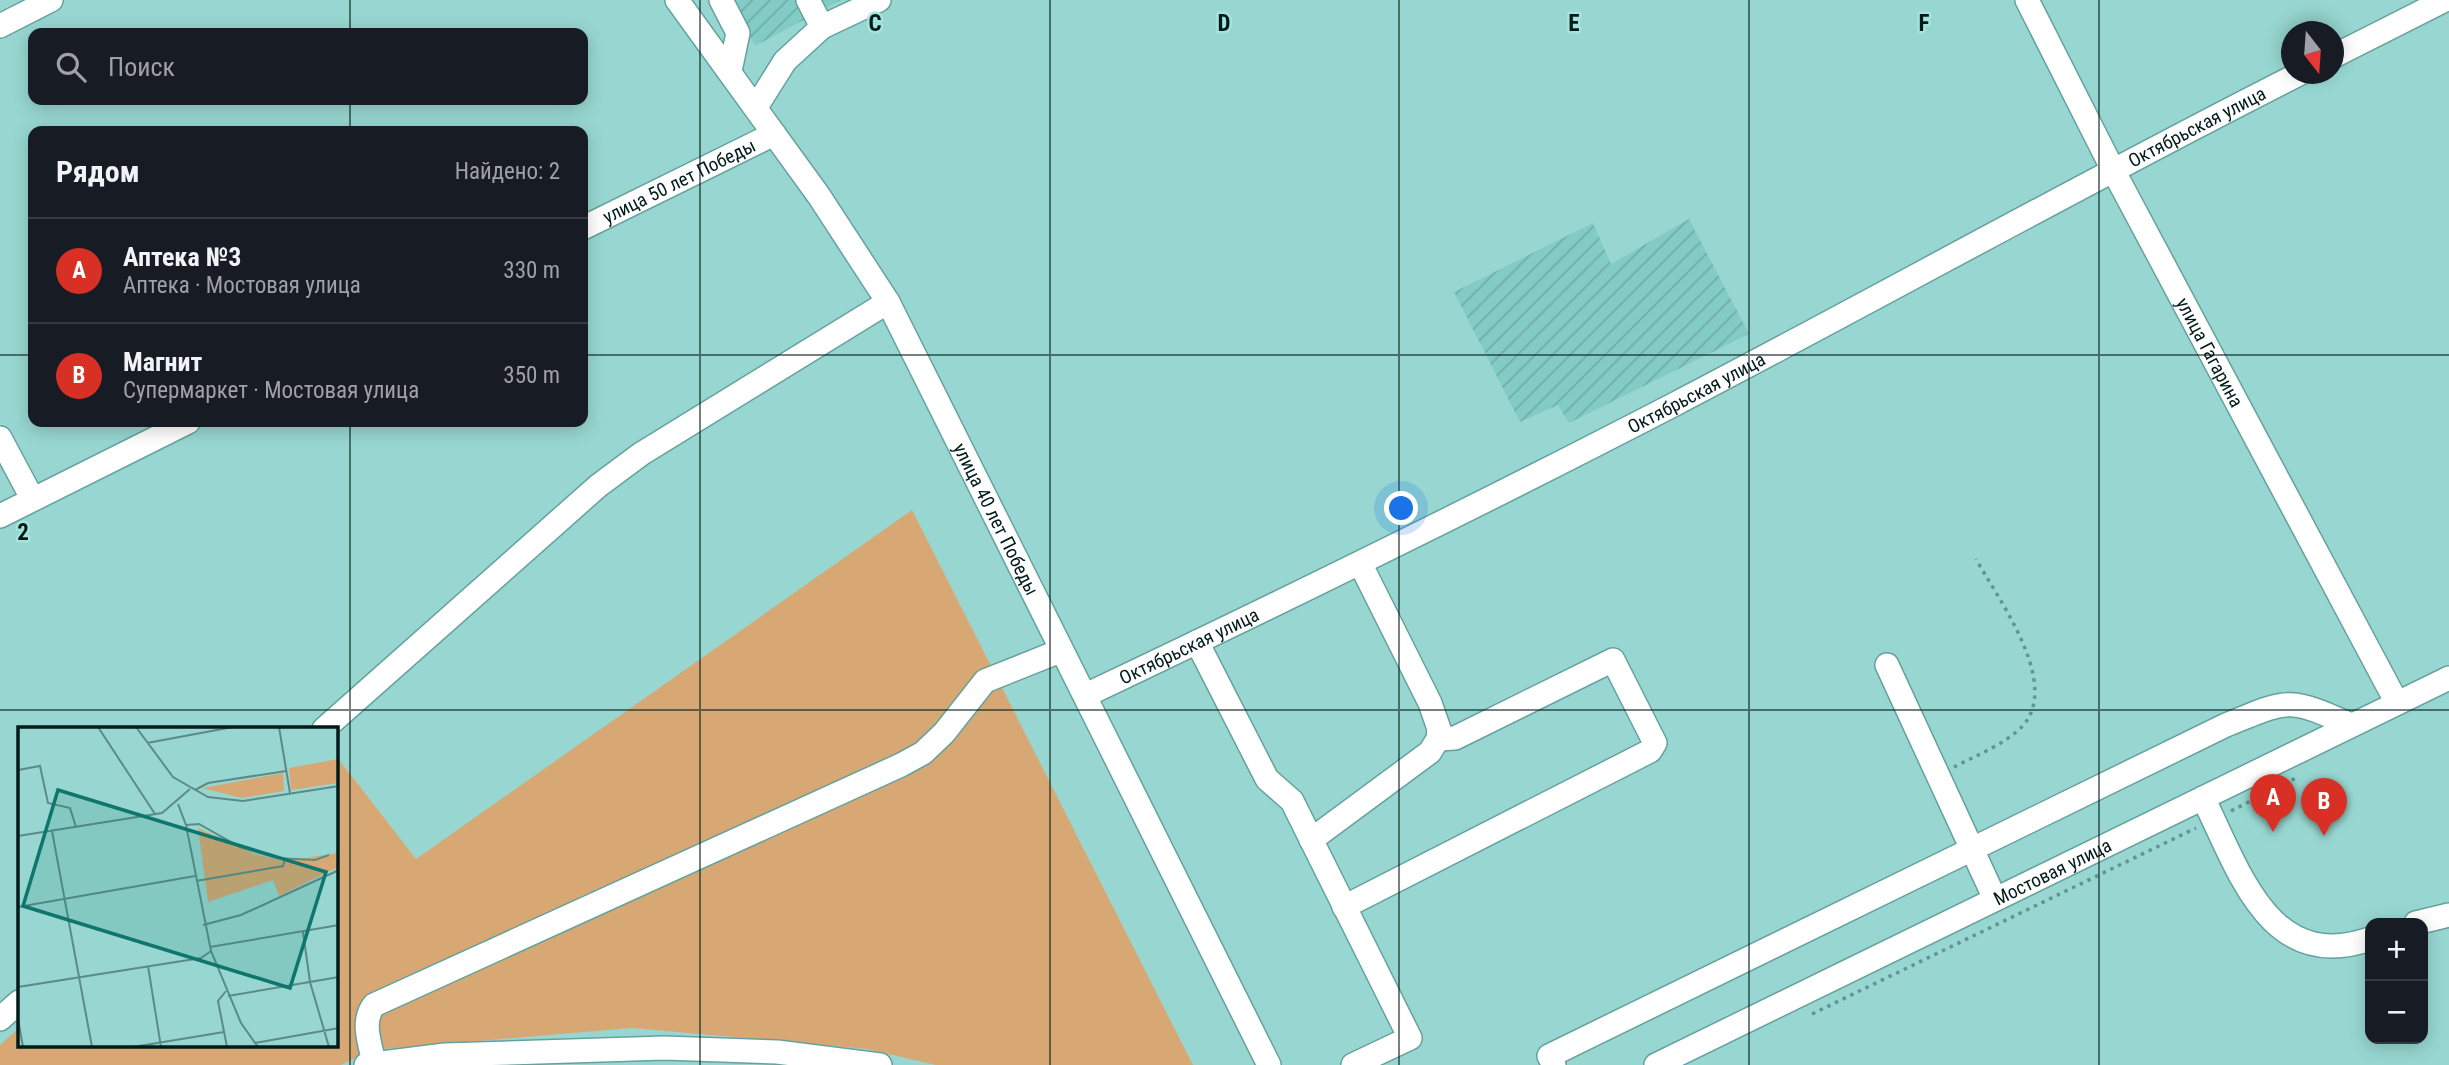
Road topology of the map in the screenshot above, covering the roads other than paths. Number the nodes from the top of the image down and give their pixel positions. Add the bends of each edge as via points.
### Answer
1 (51, 0) edge
2 (677, 0) edge
3 (721, 0) edge
4 (808, 0) edge
5 (879, 0) edge
6 (2027, 0) edge
7 (2445, 0) edge
8 (0, 26) edge
9 (822, 27) junction
10 (2344, 50) edge
11 (730, 71) junction
12 (2281, 84) edge
13 (757, 107) junction
14 (774, 134) junction
15 (2112, 168) junction
16 (588, 226) edge
17 (888, 302) junction
18 (178, 427) edge
19 (0, 438) edge
20 (32, 498) junction
21 (0, 516) edge
22 (1361, 565) junction
23 (1197, 642) junction
24 (1060, 651) junction
25 (1887, 665) dead end
26 (2449, 678) edge
27 (1086, 695) junction
28 (2397, 703) junction
29 (2351, 725) junction
30 (326, 727) edge
31 (1438, 739) junction
32 (2203, 798) junction
33 (1311, 840) junction
34 (1972, 849) junction
35 (1995, 900) junction
36 (1344, 907) junction
37 (2449, 915) edge
38 (2428, 920) edge
39 (2365, 940) edge
40 (18, 1003) edge
41 (0, 1019) edge
42 (370, 1064) edge
43 (880, 1065) edge
44 (1269, 1065) edge
45 (1353, 1065) edge
46 (1554, 1065) edge
47 (1656, 1065) edge

1 - 8 street
2 - 11 street, улица 40 лет Победы
3 - 11 street via 738,33
4 - 9 street
5 - 9 street
6 - 15 street, улица Гагарина
7 - 10 street
9 - 13 street via 785,61
11 - 13 street, улица 40 лет Победы
12 - 15 street, Октябрьская улица
13 - 14 street, улица 40 лет Победы
14 - 16 street, улица 50 лет Победы
14 - 17 street, улица 40 лет Победы
15 - 22 street, Октябрьская улица via 1679,402
15 - 28 street, улица Гагарина
17 - 24 street, улица 40 лет Победы
17 - 30 street via 641,454 598,486
18 - 20 street
19 - 20 street
20 - 21 street
22 - 23 street, Октябрьская улица
22 - 31 street via 1430,703
23 - 27 street, Октябрьская улица
23 - 33 street via 1267,779 1292,801
24 - 27 street, улица 40 лет Победы
24 - 42 street via 985,681 944,733 923,753 901,765 374,1005 367,1013
25 - 34 street
26 - 28 street, Мостовая улица
27 - 44 street, улица 40 лет Победы
28 - 29 street, Мостовая улица
29 - 32 street, Мостовая улица
29 - 34 street via 2303,704 2279,703
31 - 33 street via 1430,752
31 - 36 street via 1455,738 1613,660 1655,743 1650,751
32 - 35 street, Мостовая улица
32 - 39 street via 2258,905 2279,928 2301,942 2332,948
33 - 36 street
34 - 35 street
34 - 46 street via 1549,1056
35 - 47 street, Мостовая улица
36 - 45 street via 1410,1038
37 - 38 street
40 - 41 street
42 - 43 street via 445,1055 664,1048 777,1052

